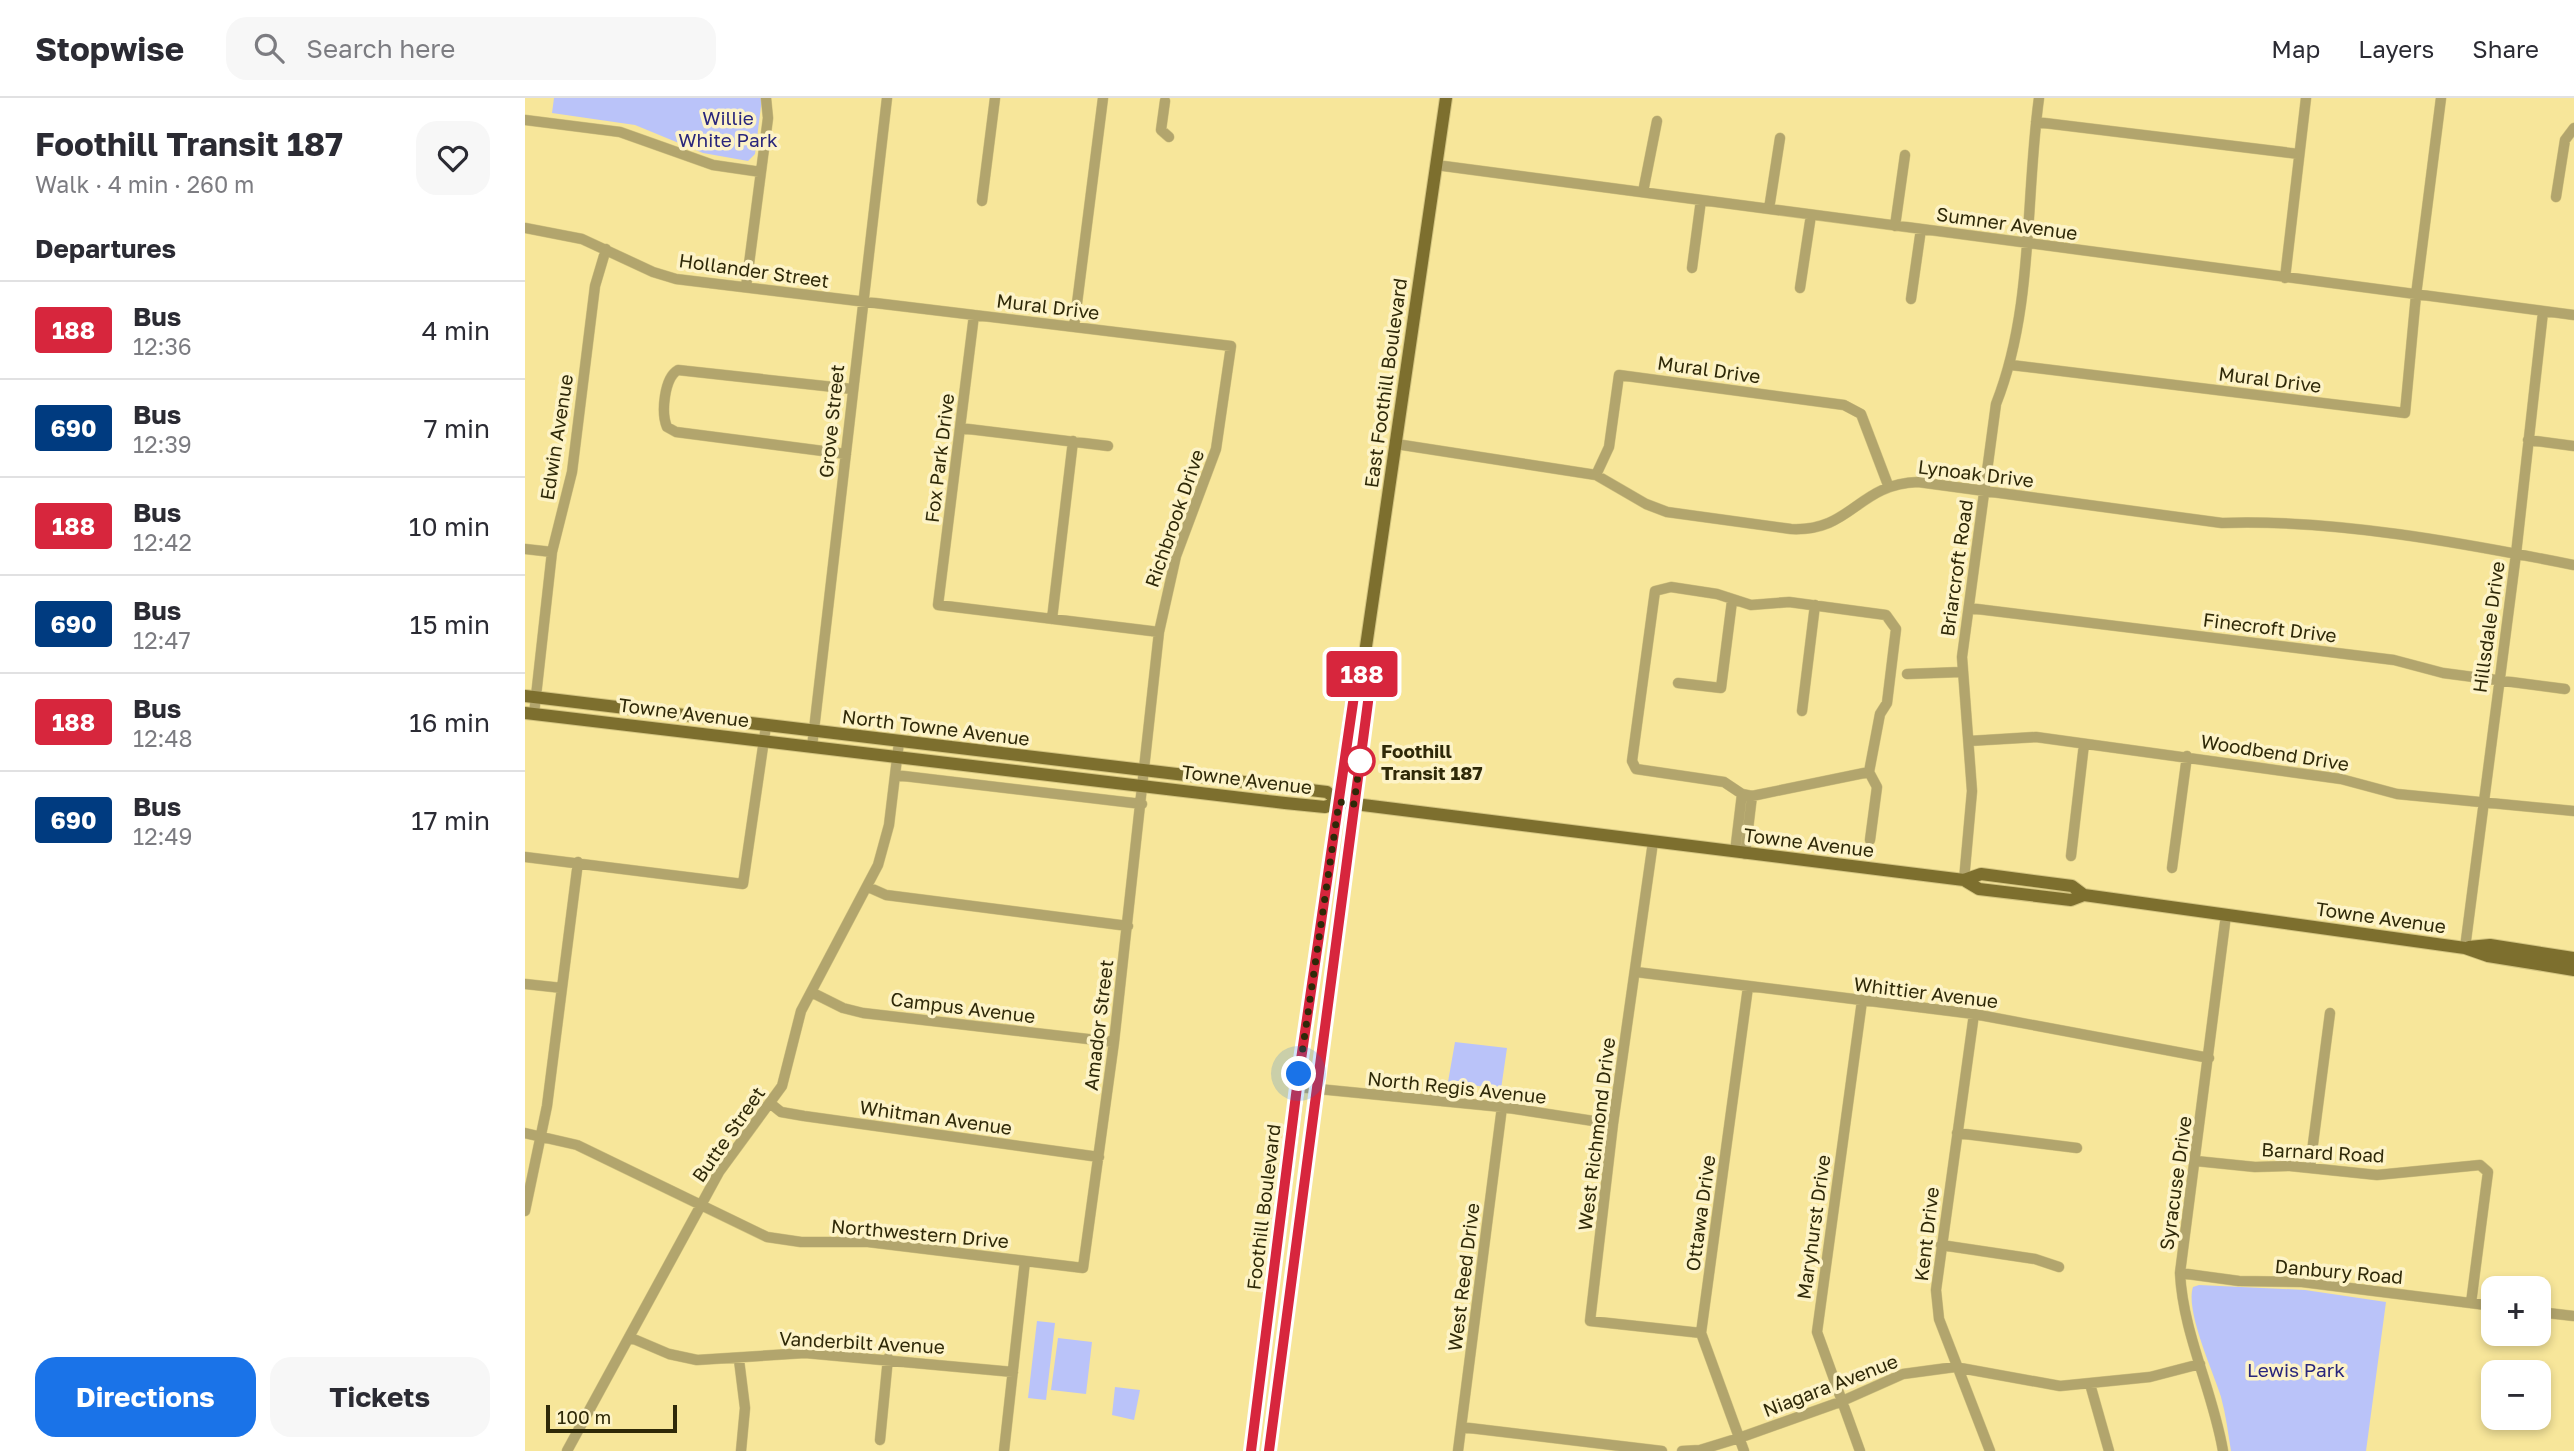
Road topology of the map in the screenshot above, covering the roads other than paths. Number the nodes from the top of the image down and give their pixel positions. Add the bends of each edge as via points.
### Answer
1 (767, 98) edge
2 (887, 98) edge
3 (995, 98) edge
4 (1103, 98) edge
5 (1446, 98) edge
6 (2039, 98) edge
7 (2306, 98) edge
8 (2441, 98) edge
9 (1165, 101) dead end
10 (525, 120) edge
11 (1657, 121) dead end
12 (2036, 122) junction
13 (2574, 128) edge
14 (1169, 137) dead end
15 (1780, 138) dead end
16 (2299, 154) junction
17 (1905, 155) dead end
18 (1436, 165) junction
19 (761, 172) junction
20 (1643, 192) junction
21 (2556, 197) dead end
22 (1701, 200) junction
23 (982, 201) dead end
24 (1769, 209) junction
25 (1811, 215) junction
26 (1895, 226) junction
27 (525, 228) edge
28 (1921, 229) junction
29 (2027, 243) junction
30 (606, 249) junction
31 (1692, 268) dead end
32 (2285, 278) junction
33 (746, 287) junction
34 (1800, 288) dead end
35 (2416, 295) junction
36 (1911, 299) dead end
37 (862, 302) junction
38 (2543, 312) junction
39 (974, 315) junction
40 (2574, 315) edge
41 (1074, 327) junction
42 (1231, 346) joint
43 (2011, 365) junction
44 (852, 389) junction
45 (960, 428) junction
46 (2528, 440) junction
47 (1073, 441) junction
48 (1396, 444) junction
49 (1108, 446) dead end
50 (2574, 446) edge
51 (846, 454) junction
52 (1596, 475) junction
53 (1888, 485) junction
54 (1985, 490) junction
55 (525, 549) edge
56 (552, 552) junction
57 (2516, 554) junction
58 (2574, 565) edge
59 (1733, 601) junction
60 (1815, 605) junction
61 (1969, 608) junction
62 (1052, 619) junction
63 (1159, 632) junction
64 (1961, 672) junction
65 (1362, 674) junction
66 (1907, 674) dead end
67 (2498, 681) junction
68 (1678, 683) dead end
69 (2565, 690) dead end
70 (530, 697) edge
71 (1801, 711) dead end
72 (529, 714) edge
73 (766, 726) junction
74 (814, 732) junction
75 (764, 741) junction
76 (1969, 741) junction
77 (899, 742) junction
78 (2084, 744) junction
79 (813, 747) junction
80 (2187, 757) junction
81 (897, 758) junction
82 (1143, 770) junction
83 (1869, 772) junction
84 (895, 775) junction
85 (1142, 785) junction
86 (1747, 795) junction
87 (1339, 802) junction
88 (1142, 804) junction
89 (1354, 804) junction
90 (2483, 804) junction
91 (2574, 811) edge
92 (1870, 840) dead end
93 (1653, 842) junction
94 (1740, 853) junction
95 (2071, 856) dead end
96 (525, 857) edge
97 (578, 862) junction
98 (2172, 868) dead end
99 (1964, 880) junction
100 (869, 887) junction
101 (2226, 915) junction
102 (1128, 926) junction
103 (2465, 947) junction
104 (2535, 958) junction
105 (2574, 958) edge
106 (2574, 970) edge
107 (1636, 972) junction
108 (525, 984) edge
109 (1748, 987) junction
110 (562, 988) junction
111 (811, 992) junction
112 (1861, 1001) junction
113 (2330, 1013) dead end
114 (1974, 1014) junction
115 (1114, 1042) junction
116 (2209, 1058) junction
117 (1297, 1087) junction
118 (1315, 1090) junction
119 (771, 1104) junction
120 (1502, 1107) junction
121 (1613, 1124) junction
122 (525, 1133) edge
123 (1957, 1133) junction
124 (543, 1136) junction
125 (2077, 1148) dead end
126 (1098, 1157) junction
127 (2196, 1161) junction
128 (2310, 1167) junction
129 (701, 1205) junction
130 (525, 1211) edge
131 (1941, 1245) junction
132 (1025, 1261) junction
133 (2059, 1267) dead end
134 (1083, 1268) joint
135 (2180, 1273) junction
136 (2470, 1303) junction
137 (2481, 1304) edge
138 (2551, 1313) edge
139 (2574, 1316) edge
140 (1701, 1333) junction
141 (629, 1337) junction
142 (888, 1358) junction
143 (739, 1360) junction
144 (2200, 1364) junction
145 (1955, 1367) junction
146 (1013, 1372) junction
147 (2090, 1384) junction
148 (1840, 1402) junction
149 (1461, 1427) junction
150 (1739, 1438) junction
151 (880, 1440) dead end
152 (567, 1451) edge
153 (741, 1451) edge
154 (1003, 1451) edge
155 (1251, 1451) edge
156 (1269, 1451) edge
157 (1458, 1451) edge
158 (1662, 1451) edge
159 (1682, 1451) edge
160 (1744, 1451) edge
161 (1860, 1451) edge
162 (1990, 1451) edge
163 (2109, 1451) edge
164 (2223, 1451) edge

1 - 19 street
2 - 37 street, Grove Street
3 - 23 street
4 - 41 street
5 - 18 main road, East Foothill Boulevard
6 - 12 street, Briarcroft Road
7 - 16 street
8 - 35 street
9 - 14 street via 1161,130
10 - 19 street via 620,132 713,165
11 - 20 street
12 - 16 street
12 - 29 street, Briarcroft Road
13 - 21 street via 2565,141
15 - 24 street
16 - 32 street
17 - 26 street
18 - 20 street, Sumner Avenue
18 - 48 main road, East Foothill Boulevard
19 - 33 street
20 - 22 street, Sumner Avenue
22 - 24 street, Sumner Avenue
22 - 31 street
24 - 25 street, Sumner Avenue
25 - 26 street, Sumner Avenue
25 - 34 street
26 - 28 street, Sumner Avenue
27 - 30 street, Hollander Street via 568,234
28 - 29 street, Sumner Avenue
28 - 36 street
29 - 32 street, Sumner Avenue
29 - 43 street, Briarcroft Road
30 - 33 street, Hollander Street via 676,279
30 - 56 street, Edwin Avenue via 595,286 572,472
32 - 35 street, Sumner Avenue
33 - 37 street, Hollander Street
35 - 38 street, Sumner Avenue
35 - 43 street, Mural Drive via 2405,413
37 - 39 street, Mural Drive
37 - 44 street, Grove Street
38 - 40 street, Sumner Avenue
38 - 46 street, Hillsdale Drive
39 - 41 street, Mural Drive
39 - 45 street, Fox Park Drive
41 - 42 street, Mural Drive
42 - 63 street, Richbrook Drive via 1216,449 1176,556
43 - 54 street, Briarcroft Road via 1996,404
44 - 51 street, Grove Street
44 - 51 street via 678,370 668,382 664,419 676,432
45 - 47 street
45 - 62 street, Fox Park Drive via 939,605
46 - 50 street
46 - 57 street, Hillsdale Drive
47 - 49 street
47 - 62 street
48 - 52 street, Lynoak Drive
48 - 65 main road, East Foothill Boulevard
51 - 74 street, Grove Street
52 - 53 street, Lynoak Drive via 1667,512 1798,530 1835,523
52 - 53 street, Mural Drive via 1609,447 1619,375 1844,405 1861,414
53 - 54 street, Lynoak Drive via 1918,482
54 - 57 street, Lynoak Drive via 2222,523 2272,522
54 - 61 street, Briarcroft Road
55 - 56 street
56 - 70 street, Edwin Avenue
57 - 58 street, Lynoak Drive
57 - 67 street, Hillsdale Drive
59 - 60 street
59 - 68 street via 1721,688
59 - 86 street via 1671,587 1655,592 1632,761 1636,769 1724,782
60 - 71 street
60 - 83 street via 1886,615 1896,629 1887,703 1880,713
61 - 64 street, Briarcroft Road
61 - 67 street, Finecroft Drive via 2394,660
62 - 63 street
63 - 82 street, Richbrook Drive
64 - 66 street
64 - 76 street, Briarcroft Road
65 - 87 main road, East Foothill Boulevard via 1355,689
65 - 89 main road, East Foothill Boulevard via 1369,691
67 - 69 street, Finecroft Drive
67 - 90 street, Hillsdale Drive
70 - 72 street, Edwin Avenue
70 - 73 main road, North Towne Avenue
72 - 75 main road, Towne Avenue
73 - 74 main road, North Towne Avenue
73 - 75 street
74 - 77 main road, North Towne Avenue
74 - 79 street, Grove Street
75 - 79 main road, Towne Avenue
75 - 97 street via 743,884
76 - 78 street, Woodbend Drive via 2036,737
76 - 99 street, Briarcroft Road via 1971,807
77 - 81 street, Butte Street
77 - 82 main road, North Towne Avenue
78 - 80 street, Woodbend Drive
78 - 95 street
79 - 81 main road, Towne Avenue
80 - 90 street, Woodbend Drive via 2341,779 2397,794
80 - 98 street
81 - 84 street, Butte Street
81 - 85 main road, Towne Avenue
82 - 85 street, Richbrook Drive
82 - 87 main road, North Towne Avenue via 1327,792
83 - 86 street
83 - 92 street via 1877,787
84 - 88 street
84 - 100 street, Butte Street via 883,849
85 - 87 main road, Towne Avenue via 1325,807
85 - 88 street, Amador Street
86 - 94 street
87 - 89 main road, Towne Avenue
87 - 117 main road, Foothill Boulevard
88 - 102 street, Amador Street
89 - 93 main road, Towne Avenue
89 - 118 main road, Foothill Boulevard
90 - 91 street, Woodbend Drive
90 - 103 street, Hillsdale Drive
93 - 94 main road, Towne Avenue
93 - 107 street, West Richmond Drive
94 - 99 main road, Towne Avenue
96 - 97 street
97 - 110 street
99 - 101 main road, Towne Avenue via 1979,888 2071,900 2084,895
100 - 102 street via 886,895
100 - 111 street, Butte Street
101 - 103 main road, Towne Avenue
101 - 116 street, Syracuse Drive
102 - 115 street, Amador Street
103 - 104 main road, Towne Avenue via 2488,956
104 - 105 main road, Towne Avenue
104 - 106 main road, Towne Avenue
107 - 109 street, Whittier Avenue
107 - 121 street, West Richmond Drive
108 - 110 street
109 - 112 street, Whittier Avenue
109 - 140 street, Ottawa Drive
110 - 124 street
111 - 115 street, Campus Avenue via 863,1013
111 - 119 street, Butte Street via 793,1031 782,1086
112 - 114 street, Whittier Avenue
112 - 148 street, Maryhurst Drive via 1817,1332
113 - 128 street
114 - 116 street, Whittier Avenue
114 - 123 street, Kent Drive
115 - 126 street, Amador Street
116 - 127 street, Syracuse Drive
117 - 118 street, North Regis Avenue
117 - 155 main road, Foothill Boulevard
118 - 120 street, North Regis Avenue
118 - 156 main road, Foothill Boulevard
119 - 126 street, Whitman Avenue via 781,1112 804,1116
119 - 129 street, Butte Street via 730,1156
120 - 121 street, North Regis Avenue
120 - 149 street, West Reed Drive
121 - 140 street, West Richmond Drive via 1590,1321
122 - 124 street, Northwestern Drive
123 - 125 street
123 - 131 street, Kent Drive
124 - 129 street, Northwestern Drive via 577,1145
124 - 130 street
126 - 134 street, Amador Street
127 - 128 street, Barnard Road
127 - 135 street, Syracuse Drive
128 - 136 street, Barnard Road via 2377,1175 2470,1164 2488,1171
129 - 132 street, Northwestern Drive via 760,1234 784,1240 867,1242
129 - 141 street, Butte Street
131 - 133 street
131 - 145 street, Kent Drive via 1938,1319
132 - 134 street, Northwestern Drive
132 - 146 street
135 - 136 street, Danbury Road via 2239,1281 2302,1282
135 - 144 street, Syracuse Drive via 2182,1301
136 - 137 street, Danbury Road
138 - 139 street
140 - 150 street, Ottawa Drive
141 - 143 street, Vanderbilt Avenue via 697,1360
141 - 152 street, Butte Street
142 - 143 street, Vanderbilt Avenue via 805,1353
142 - 146 street, Vanderbilt Avenue
142 - 151 street
143 - 153 street via 744,1409
144 - 147 street, Niagara Avenue via 2150,1377
144 - 164 street, Syracuse Drive
145 - 147 street, Niagara Avenue via 2060,1386
145 - 148 street, Niagara Avenue via 1903,1374
145 - 162 street, Kent Drive
146 - 154 street
147 - 163 street
148 - 150 street, Niagara Avenue
148 - 161 street, Maryhurst Drive
149 - 157 street, West Reed Drive
149 - 158 street
150 - 159 street, Niagara Avenue
150 - 160 street, Ottawa Drive

